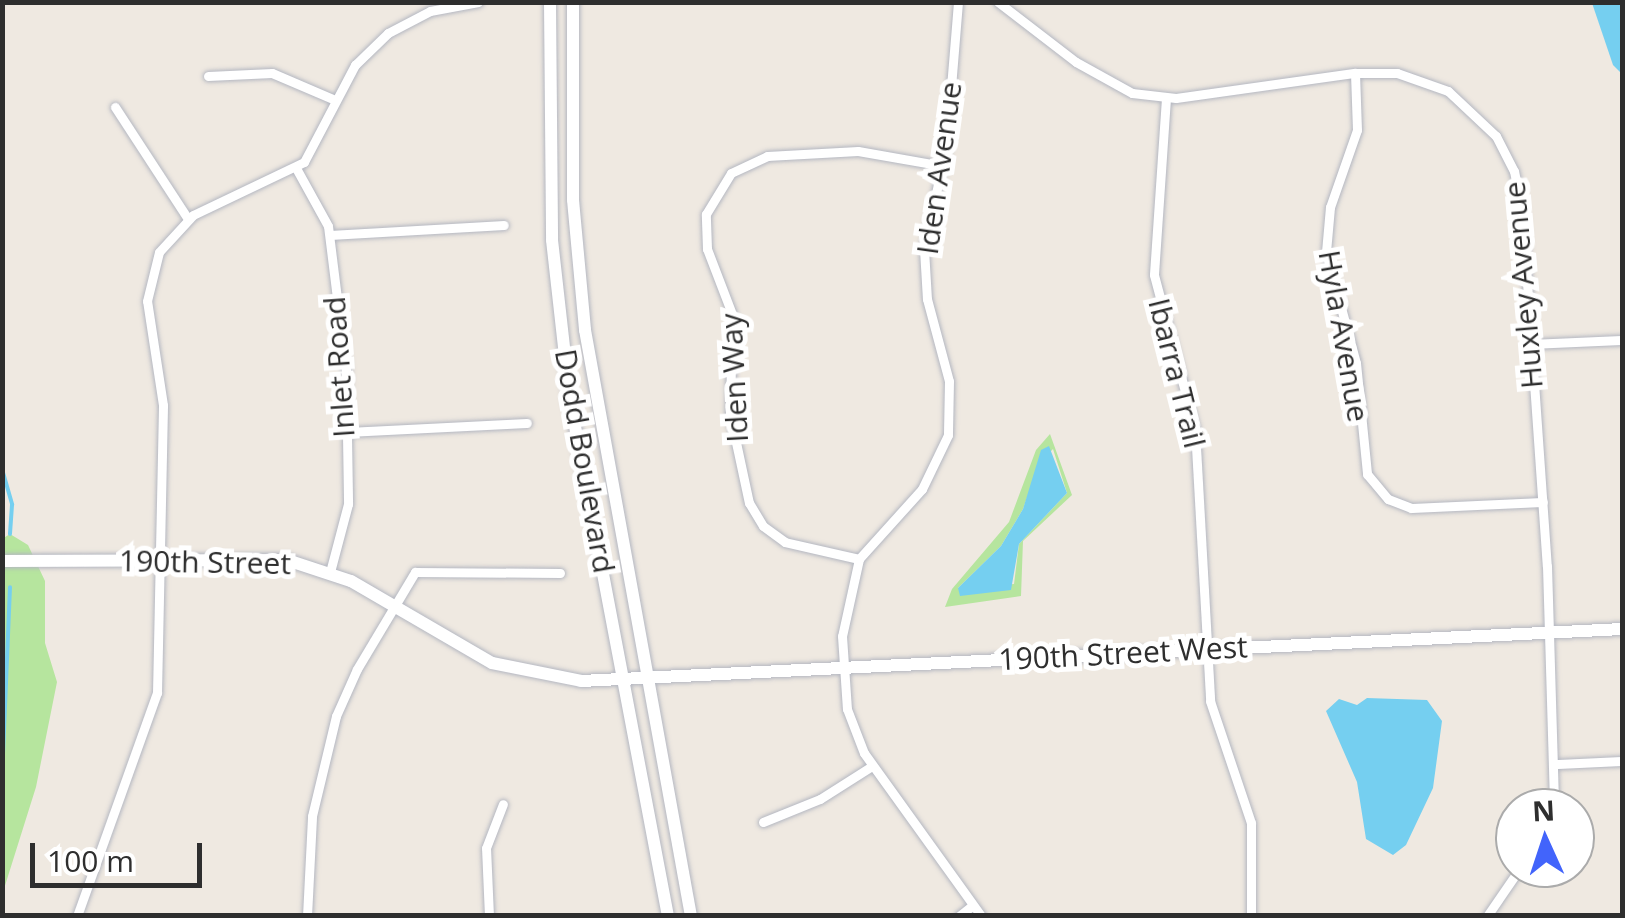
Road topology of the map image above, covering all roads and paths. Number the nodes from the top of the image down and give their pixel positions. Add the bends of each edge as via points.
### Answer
1 (478, 2) edge
2 (550, 2) edge
3 (573, 2) edge
4 (958, 2) edge
5 (998, 2) edge
6 (1354, 72) junction
7 (208, 76) dead end
8 (1166, 98) junction
9 (335, 100) junction
10 (115, 106) dead end
11 (943, 166) junction
12 (296, 168) junction
13 (188, 219) junction
14 (504, 225) dead end
15 (330, 235) junction
16 (1622, 340) edge
17 (1529, 344) junction
18 (527, 423) dead end
19 (346, 432) junction
20 (1543, 502) junction
21 (159, 559) junction
22 (858, 559) junction
23 (2, 561) edge
24 (330, 572) junction
25 (560, 573) dead end
26 (396, 608) junction
27 (1622, 629) edge
28 (1550, 632) junction
29 (1208, 648) junction
30 (843, 667) junction
31 (648, 676) junction
32 (624, 679) junction
33 (1622, 761) edge
34 (1557, 764) junction
35 (872, 766) junction
36 (1555, 788) edge
37 (503, 804) dead end
38 (764, 822) dead end
39 (1508, 888) edge
40 (972, 906) junction
41 (1492, 914) edge
42 (77, 916) edge
43 (307, 916) edge
44 (489, 916) edge
45 (668, 916) edge
46 (691, 916) edge
47 (959, 916) edge
48 (981, 916) edge
49 (1251, 916) edge

1 - 9 street via 430,11 388,33 355,65
2 - 32 main road, Dodd Boulevard via 552,247 570,400
3 - 31 main road, Dodd Boulevard via 571,144 582,306
4 - 11 street, Iden Avenue
5 - 8 street, Huxley Avenue via 1110,84
6 - 8 street, Huxley Avenue
6 - 17 street, Huxley Avenue via 1397,73 1436,84 1470,106 1496,136 1521,197
6 - 20 street, Hyla Avenue via 1357,130 1330,206 1326,252 1356,363 1368,474 1388,499 1411,508
7 - 9 street via 272,73
8 - 29 street, Ibarra Trail via 1154,275 1198,448
9 - 12 street via 317,146
10 - 13 street
11 - 22 street, Iden Avenue via 924,262 949,380 948,436 922,489
11 - 22 street, Iden Way via 858,151 767,156 731,173 706,214 707,249 732,314 730,414 749,503 763,526 785,542
12 - 13 street
12 - 15 street, Inlet Road via 322,208
13 - 21 street via 159,252 148,284 163,405
14 - 15 street
15 - 19 street, Inlet Road
16 - 17 street
17 - 20 street, Huxley Avenue
18 - 19 street
19 - 24 street, Inlet Road via 346,520
20 - 28 street, Huxley Avenue
21 - 23 main road, 190th Street
21 - 24 main road, 190th Street via 265,558
21 - 42 street via 156,693
22 - 30 street, Iden Avenue via 844,609
24 - 26 main road, 190th Street
25 - 26 street via 415,572
26 - 32 main road, 190th Street via 508,669 564,680
26 - 43 street via 356,668 321,765
27 - 28 main road, 190th Street West
28 - 29 main road, 190th Street West
28 - 34 street, Huxley Avenue
29 - 30 main road, 190th Street West
29 - 49 street, Ibarra Trail via 1212,712 1253,835
30 - 31 main road, 190th Street West
30 - 35 street, Iden Avenue via 851,722
31 - 32 main road, 190th Street West
31 - 46 main road, Dodd Boulevard
32 - 45 main road, Dodd Boulevard
33 - 34 street
34 - 36 street, Huxley Avenue
35 - 38 street via 820,799
35 - 40 street, Iden Avenue
37 - 44 street via 486,848
39 - 41 street
40 - 47 street
40 - 48 street, Iden Avenue

